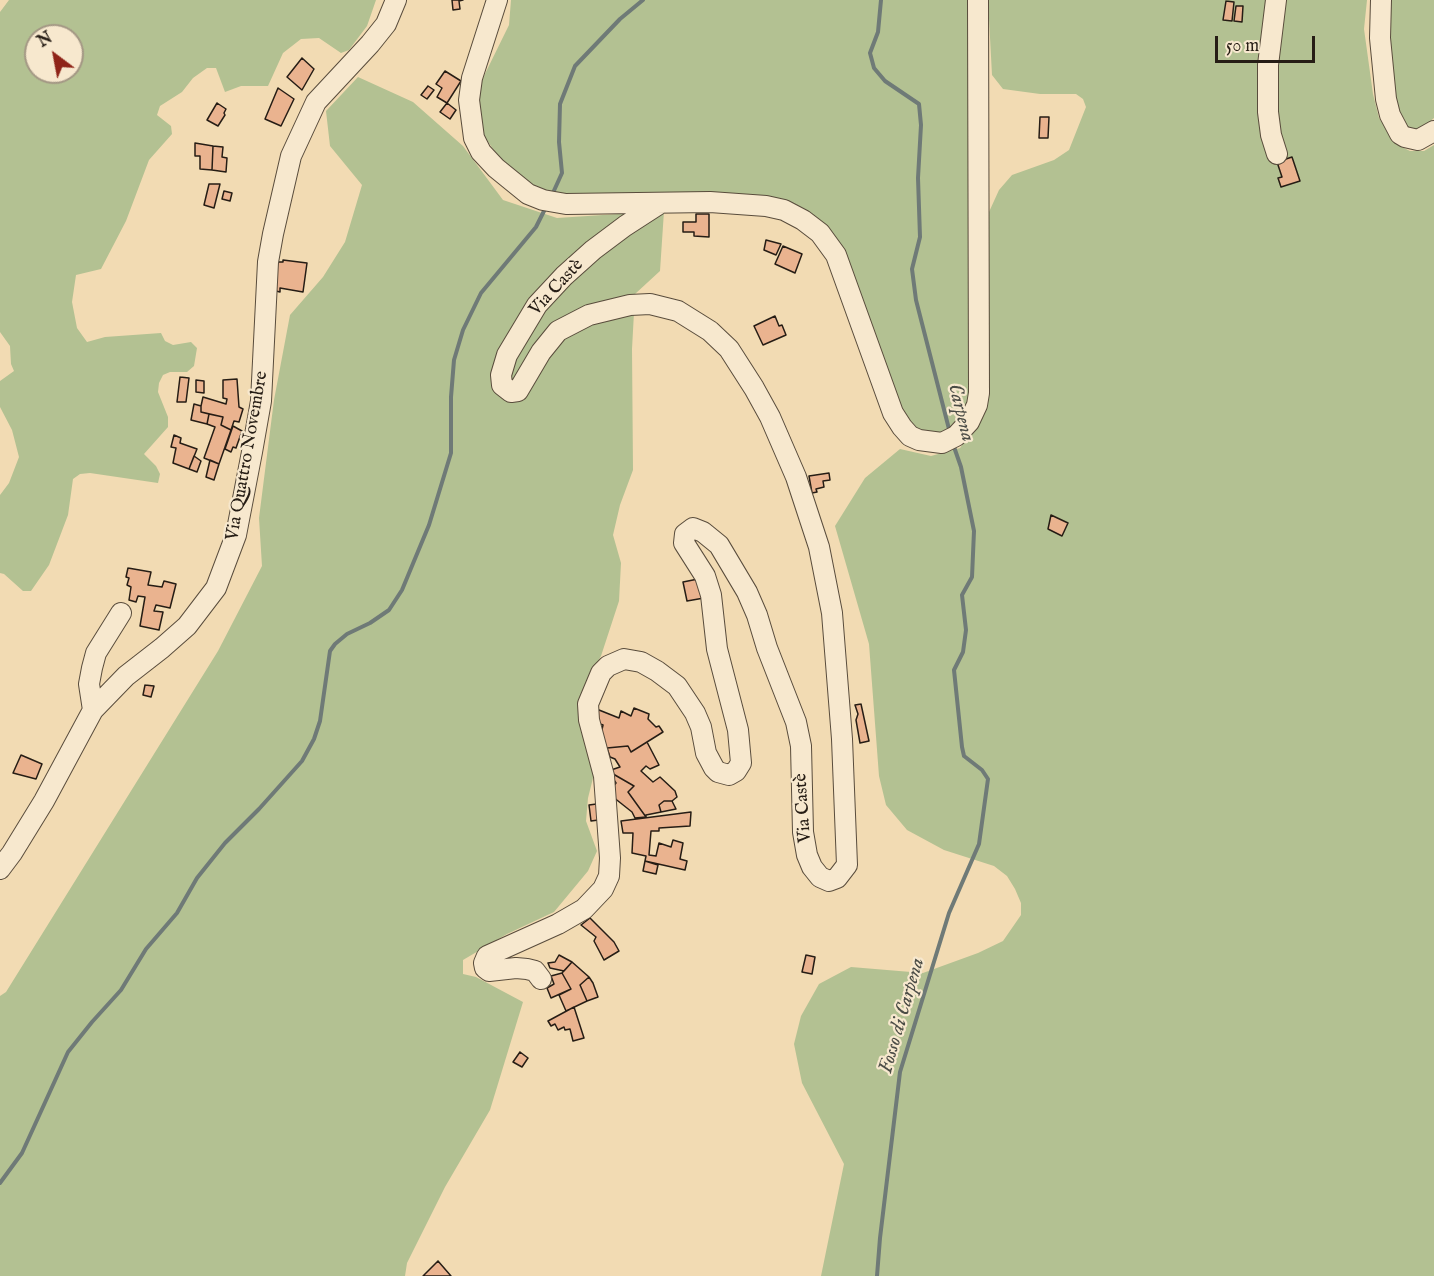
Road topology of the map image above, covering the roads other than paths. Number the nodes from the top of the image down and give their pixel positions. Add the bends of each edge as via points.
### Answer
1 (396, 0) edge
2 (497, 0) edge
3 (978, 0) edge
4 (1276, 0) edge
5 (1381, 0) edge
6 (1434, 132) edge
7 (1277, 154) dead end
8 (659, 204) junction
9 (121, 613) dead end
10 (93, 710) junction
11 (0, 868) edge
12 (542, 979) dead end

1 - 10 street, Via Quattro Novembre via 386,24 316,102 291,156 268,262 261,401 228,561 216,588 187,626 126,676
2 - 8 street via 472,78 469,100 471,126 481,152 528,194 543,200 566,204
3 - 8 street via 980,376 977,405 969,422 949,439 925,441 910,436 893,412 846,279 836,255 820,233 803,220 766,206
4 - 7 street via 1268,65 1268,112
5 - 6 street via 1380,38 1390,115 1405,137 1418,140
8 - 12 street, Via Castè via 593,250 537,305 507,355 502,385 506,391 518,391 540,352 558,331 589,315 630,304 678,311 710,331 729,349 770,417 796,477 819,547 832,613 847,865 834,880 825,880 809,860 803,832 801,746 796,722 747,592 724,552 707,534 693,528 685,534 684,543 705,576 711,595 717,649 739,740 739,768 729,775 714,768 706,753 702,727 676,686 641,662 624,659 608,666 597,680 588,704 604,776 609,876 603,889 584,909 488,956 484,963 489,971 527,969
9 - 10 street via 96,653 89,684
10 - 11 street, Via Quattro Novembre via 44,801

